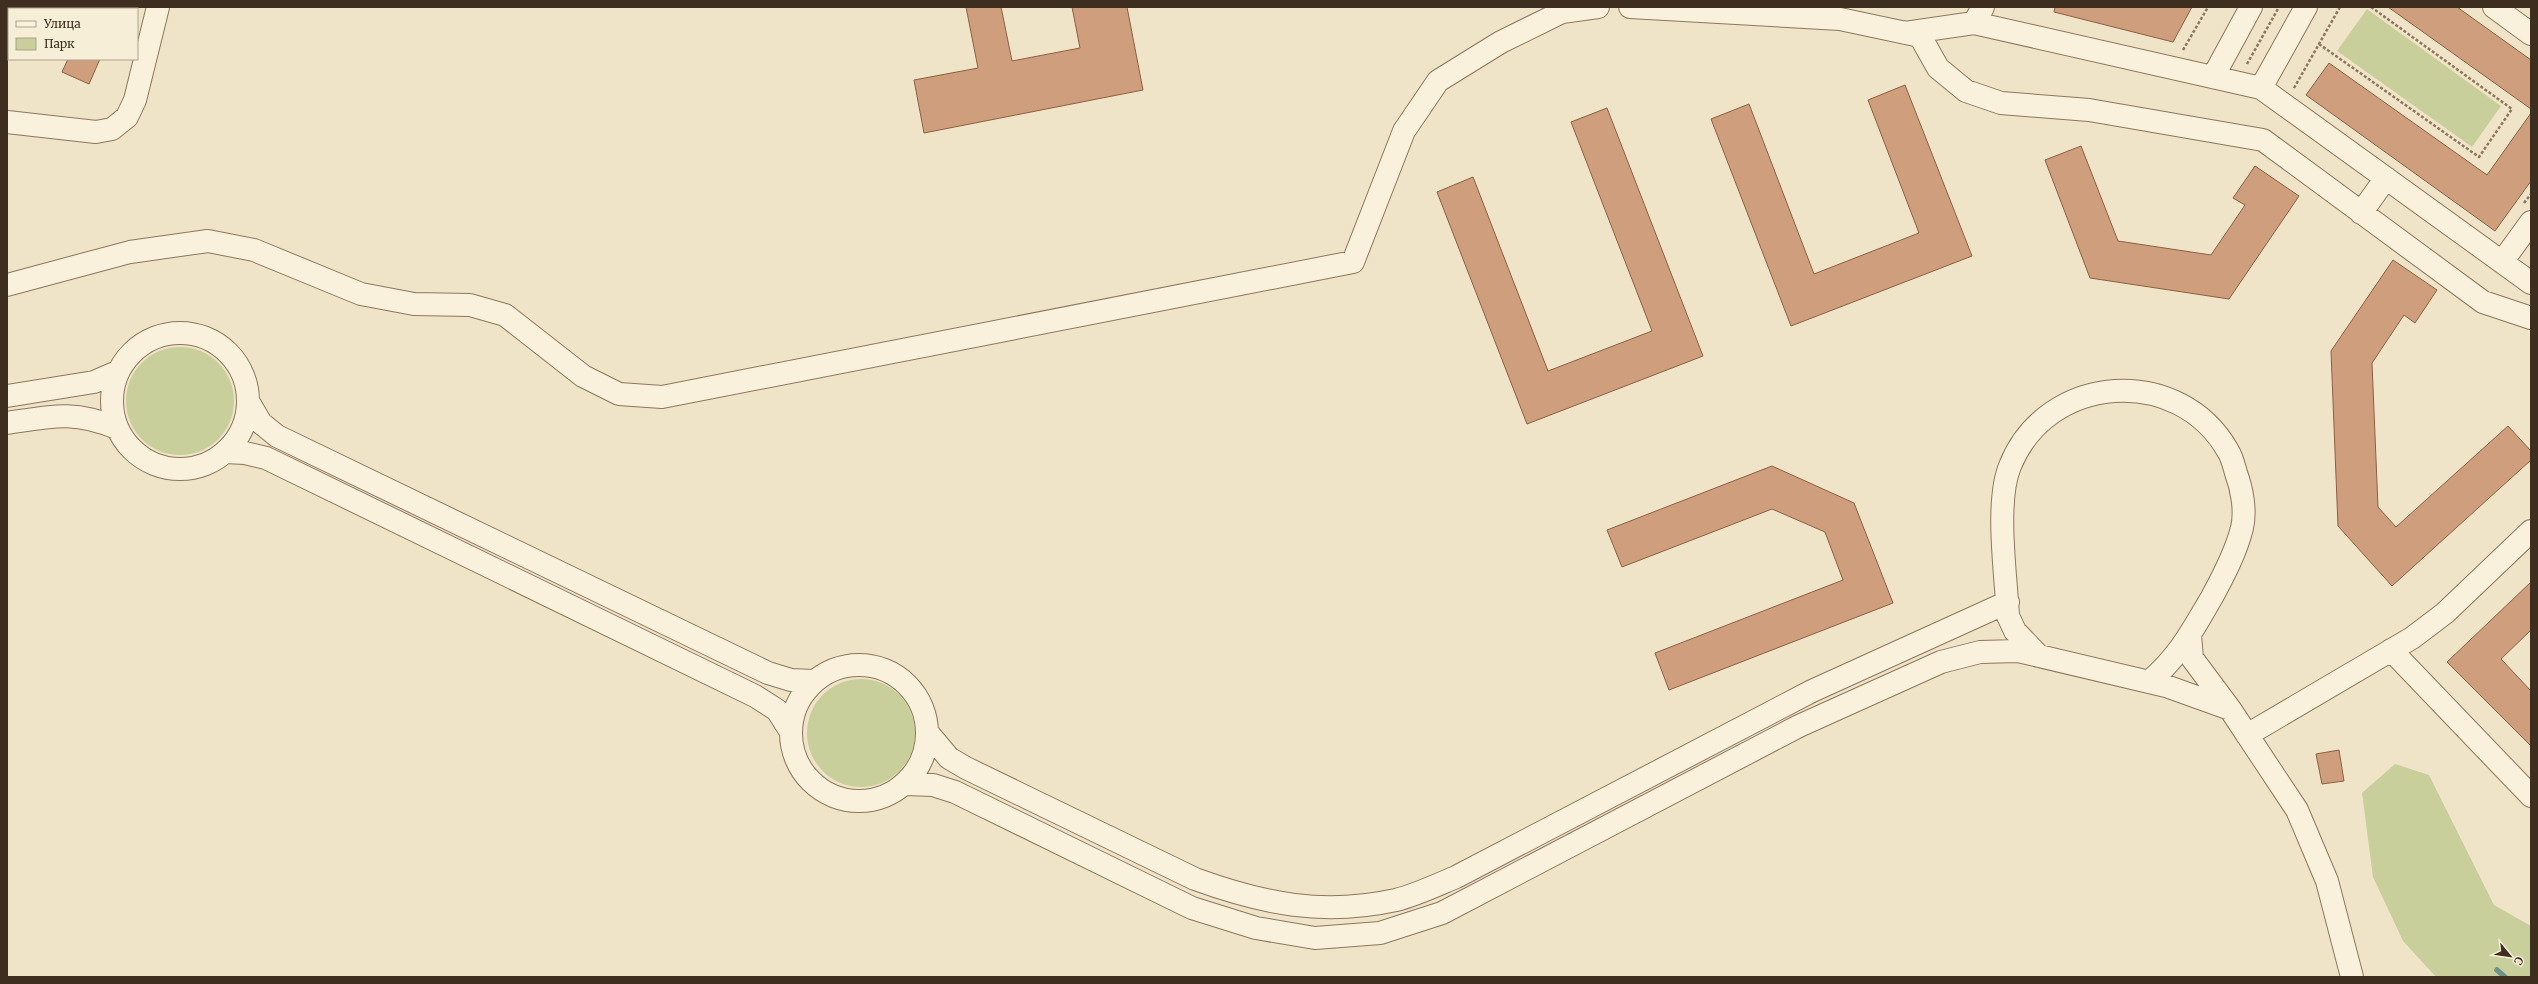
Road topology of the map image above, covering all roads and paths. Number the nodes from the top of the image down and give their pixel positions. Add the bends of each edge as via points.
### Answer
1 (158, 7) edge
2 (1598, 7) edge
3 (1630, 7) edge
4 (2208, 7) edge
5 (2251, 7) edge
6 (2279, 7) edge
7 (2306, 7) edge
8 (2340, 7) edge
9 (2371, 7) edge
10 (2494, 7) edge
11 (1978, 15) edge
12 (1905, 33) junction
13 (2531, 34) edge
14 (2319, 44) junction
15 (2176, 49) dead end
16 (2213, 77) junction
17 (2238, 84) junction
18 (2260, 88) junction
19 (2292, 92) dead end
20 (7, 122) edge
21 (2386, 178) junction
22 (2531, 194) edge
23 (2362, 212) junction
24 (2527, 213) edge
25 (2502, 262) junction
26 (2531, 283) edge
27 (7, 285) edge
28 (2531, 318) edge
29 (117, 372) junction
30 (7, 396) edge
31 (248, 402) junction
32 (7, 423) edge
33 (117, 428) junction
34 (225, 452) junction
35 (2531, 531) edge
36 (2008, 602) junction
37 (2190, 635) junction
38 (2391, 650) junction
39 (2039, 656) junction
40 (814, 681) junction
41 (2149, 682) junction
42 (2230, 710) junction
43 (791, 732) junction
44 (928, 733) junction
45 (2247, 735) junction
46 (905, 784) junction
47 (2531, 796) edge
48 (2352, 977) edge

1 - 20 street via 135,100 127,117 112,129 96,132
2 - 27 street via 1562,12 1501,42 1438,81 1404,131 1353,262 662,397 619,394 583,376 505,315 470,305 414,304 361,294 254,250 208,241 130,252
3 - 12 street via 1840,19
4 - 15 path via 2183,51
5 - 16 street
6 - 17 path
7 - 18 street
8 - 14 path
9 - 14 path via 2512,109 2479,157
10 - 13 street
11 - 12 street
11 - 16 street
12 - 23 street via 1920,36 1938,68 1966,91 2001,103 2089,110 2262,140
14 - 19 path
16 - 17 street
17 - 18 street
18 - 21 street
21 - 23 street
21 - 25 street
22 - 24 path
23 - 28 street via 2483,302
24 - 25 street
25 - 26 street
29 - 30 street via 94,382
29 - 31 street via 125,360 146,341 159,335 188,333 215,342 236,361 243,374
29 - 33 street via 111,400
31 - 34 street via 242,429
31 - 40 street via 261,423 277,436 768,673 791,680
32 - 33 street via 74,415
33 - 34 street via 124,441 145,460 172,469 200,466
34 - 43 street via 266,458 755,696 777,710
35 - 38 street via 2445,613
36 - 37 street via 2002,499 2010,466 2030,432 2058,407 2096,392 2136,390 2173,401 2203,419 2229,451 2242,489 2242,526 2228,569
36 - 39 street via 2008,616 2015,631
36 - 44 street via 1812,691 1456,877 1397,900 1341,907 1282,905 1234,893 1195,879 966,768 949,758
37 - 41 street via 2171,663
37 - 42 street via 2192,658
38 - 45 street
38 - 47 street
39 - 41 street
39 - 46 street via 2018,651 1980,652 1940,662 1800,726 1442,913 1380,933 1315,938 1256,928 1192,908 955,792 933,785
40 - 43 street via 797,704
40 - 44 street via 839,667 853,664 867,664 888,671 906,682 915,693 927,719
41 - 42 street via 2190,693
42 - 45 street
43 - 46 street via 796,760 824,792 845,799 866,801 880,798
44 - 46 street via 922,761
45 - 48 street via 2297,810 2327,881

